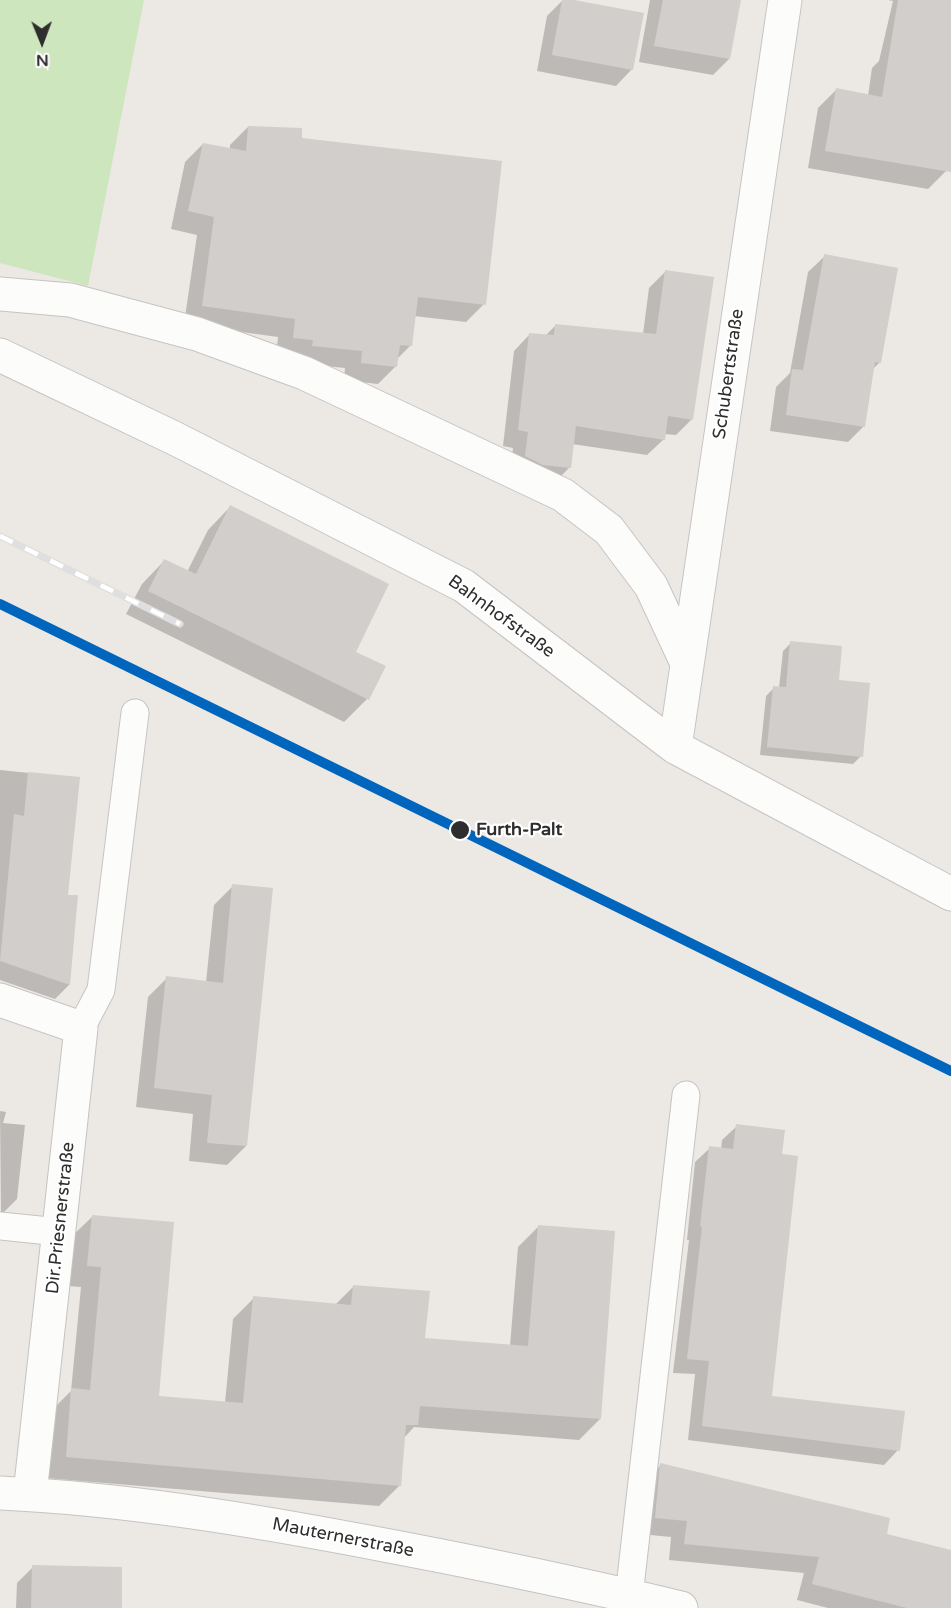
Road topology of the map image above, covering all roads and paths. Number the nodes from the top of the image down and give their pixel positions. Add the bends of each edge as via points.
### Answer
1 (785, 0) edge
2 (0, 294) edge
3 (0, 355) edge
4 (686, 661) junction
5 (135, 713) dead end
6 (675, 747) junction
7 (951, 894) edge
8 (0, 1000) edge
9 (81, 1028) junction
10 (686, 1095) dead end
11 (0, 1226) edge
12 (59, 1232) junction
13 (15, 1493) edge
14 (629, 1596) junction
15 (681, 1608) edge

1 - 4 street, Schubertstraße
2 - 4 street via 70,300 197,334 304,373 563,495 609,530 651,586
3 - 6 street, Bahnhofstraße via 176,439 464,586
4 - 6 street, Schubertstraße
5 - 9 lane via 101,990
6 - 7 street, Bahnhofstraße
8 - 9 street
9 - 12 street, Dir.Priesnerstraße
10 - 14 lane
11 - 12 lane
12 - 13 street, Dir.Priesnerstraße
13 - 14 street, Mauternerstraße via 156,1507 277,1525
14 - 15 street, Mauternerstraße

